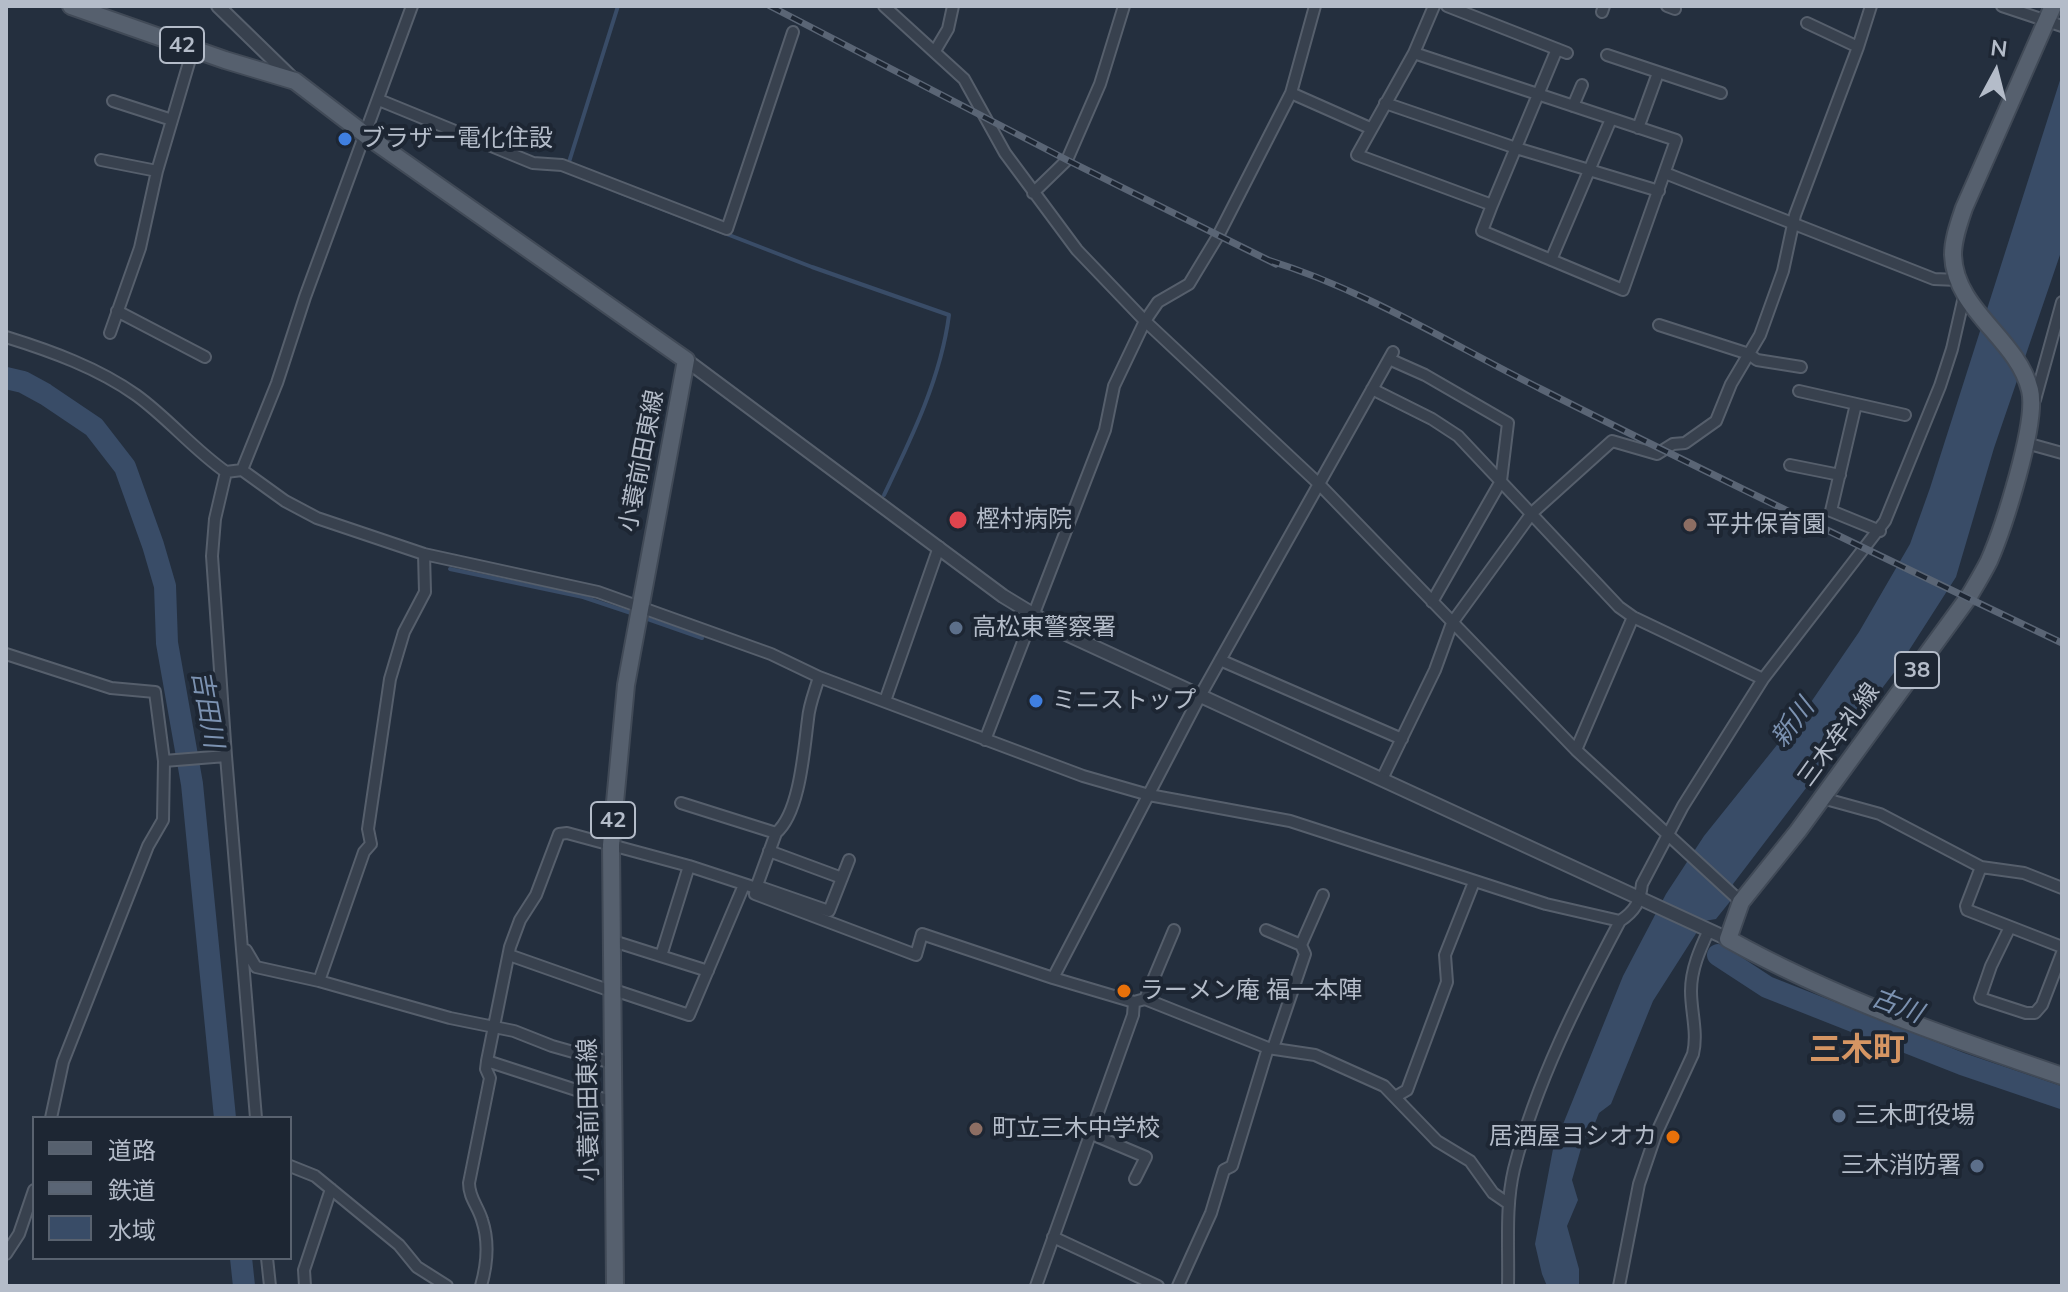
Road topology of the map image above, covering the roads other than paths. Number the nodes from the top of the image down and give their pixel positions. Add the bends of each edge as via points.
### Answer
1 (71, 6) edge
2 (218, 6) edge
3 (412, 6) edge
4 (884, 6) edge
5 (953, 6) edge
6 (1124, 6) edge
7 (1315, 6) edge
8 (1434, 6) edge
9 (1447, 6) edge
10 (1871, 6) edge
11 (2002, 6) edge
12 (2054, 18) edge
13 (1807, 23) dead end
14 (793, 32) dead end
15 (1858, 47) junction
16 (193, 49) junction
17 (935, 51) junction
18 (1414, 53) junction
19 (1607, 55) dead end
20 (1658, 73) junction
21 (295, 81) junction
22 (1582, 85) dead end
23 (1291, 93) junction
24 (1721, 93) dead end
25 (1539, 94) junction
26 (379, 100) junction
27 (113, 101) dead end
28 (1385, 103) junction
29 (1573, 106) junction
30 (1611, 119) junction
31 (172, 120) junction
32 (1370, 128) junction
33 (1638, 128) junction
34 (367, 136) junction
35 (1516, 148) junction
36 (101, 160) dead end
37 (1588, 170) junction
38 (157, 171) junction
39 (1665, 173) junction
40 (1659, 191) junction
41 (1033, 193) junction
42 (1492, 205) junction
43 (1794, 225) junction
44 (1551, 260) junction
45 (1961, 286) junction
46 (2062, 302) edge
47 (117, 311) junction
48 (1145, 321) junction
49 (1659, 325) dead end
50 (110, 333) dead end
51 (6, 337) edge
52 (1749, 354) junction
53 (205, 357) dead end
54 (686, 360) junction
55 (1801, 367) dead end
56 (1372, 389) junction
57 (1799, 391) dead end
58 (1856, 404) junction
59 (2032, 414) junction
60 (1905, 415) dead end
61 (2026, 443) junction
62 (2062, 453) edge
63 (1790, 465) dead end
64 (242, 470) junction
65 (226, 472) junction
66 (1840, 475) junction
67 (1501, 481) junction
68 (1319, 484) junction
69 (1532, 513) junction
70 (1880, 531) junction
71 (939, 547) junction
72 (424, 554) junction
73 (1432, 602) junction
74 (638, 606) junction
75 (1032, 614) junction
76 (1633, 617) junction
77 (1452, 623) junction
78 (6, 655) edge
79 (1220, 660) junction
80 (819, 677) junction
81 (1763, 679) junction
82 (1200, 696) junction
83 (885, 701) junction
84 (1402, 739) junction
85 (985, 740) junction
86 (1576, 750) junction
87 (226, 756) junction
88 (164, 761) junction
89 (1382, 779) junction
90 (1149, 795) junction
91 (1822, 798) junction
92 (681, 803) dead end
93 (776, 833) junction
94 (1668, 834) junction
95 (611, 845) junction
96 (769, 851) junction
97 (849, 860) dead end
98 (689, 866) junction
99 (1981, 867) junction
100 (842, 878) junction
101 (1474, 882) junction
102 (752, 886) junction
103 (2062, 888) edge
104 (1323, 895) dead end
105 (1640, 898) junction
106 (1738, 899) junction
107 (1620, 921) junction
108 (2010, 927) junction
109 (1174, 930) dead end
110 (1266, 930) dead end
111 (1714, 932) junction
112 (610, 940) junction
113 (243, 944) junction
114 (1301, 945) junction
115 (2062, 950) edge
116 (509, 955) junction
117 (661, 956) junction
118 (708, 971) junction
119 (1053, 978) junction
120 (319, 981) junction
121 (611, 990) junction
122 (1140, 1000) junction
123 (495, 1027) junction
124 (1270, 1048) junction
125 (487, 1061) junction
126 (612, 1063) junction
127 (2062, 1076) edge
128 (1395, 1097) junction
129 (613, 1102) junction
130 (51, 1116) edge
131 (256, 1116) edge
132 (1089, 1133) junction
133 (292, 1167) edge
134 (1135, 1179) dead end
135 (331, 1189) junction
136 (32, 1196) edge
137 (1509, 1204) junction
138 (1053, 1237) junction
139 (6, 1254) edge
140 (267, 1260) edge
141 (1142, 1282) edge
142 (270, 1286) edge
143 (305, 1286) edge
144 (447, 1286) edge
145 (481, 1286) edge
146 (615, 1286) edge
147 (1036, 1286) edge
148 (1158, 1286) edge
149 (1178, 1286) edge
150 (1508, 1286) edge
151 (1619, 1286) edge

1 - 16 main road, 42
2 - 21 street
3 - 26 street
4 - 17 street
5 - 17 street
6 - 41 street via 1100,84 1067,160
7 - 23 street
8 - 18 street
9 - 25 street via 1562,51
10 - 15 street
11 - 12 street
12 - 45 main road, 三木牟礼線 / 38 via 1964,208 1953,253
13 - 15 street
14 - 26 street via 727,229 562,165 533,163
15 - 43 street
16 - 21 main road, 42
16 - 31 street
17 - 41 street via 964,79
18 - 25 street
18 - 28 street
19 - 20 street
20 - 24 street
20 - 33 street
21 - 34 main road, 42
22 - 29 street
23 - 32 street
23 - 48 street via 1189,284 1158,302
25 - 29 street
25 - 35 street
26 - 34 street
27 - 31 street
28 - 32 street
28 - 35 street
29 - 30 street
30 - 33 street
30 - 37 street
31 - 38 street
32 - 42 street via 1357,155
33 - 39 street via 1676,140
34 - 54 main road, 42
34 - 64 street
35 - 37 street
35 - 42 street
36 - 38 street
37 - 40 street
37 - 44 street
38 - 47 street via 140,248
39 - 40 street
39 - 43 street
40 - 44 street via 1623,290
41 - 48 street via 1077,250
42 - 44 street via 1482,231
43 - 45 street
43 - 52 street via 1783,271
45 - 59 main road, 三木牟礼線 / 38 via 2023,370
45 - 70 street via 1952,349 1940,386
46 - 59 street
47 - 50 street
47 - 53 street
48 - 68 street
48 - 75 street via 1114,386 1105,430
49 - 52 street
51 - 65 street via 70,360 137,395
52 - 55 street
52 - 69 street via 1716,421 1685,443 1657,454 1612,441
54 - 71 street
54 - 74 main road, 小蓑前田東線 / 42
56 - 67 street via 1458,436
56 - 67 street via 1391,355 1508,423
56 - 68 street
57 - 58 street
58 - 60 street
58 - 66 street
59 - 61 main road, 三木牟礼線 / 38
61 - 62 street
61 - 91 main road, 三木牟礼線 / 38 via 1989,561 1968,598
63 - 66 street
64 - 65 street
64 - 72 street via 317,518
65 - 87 street via 212,556
66 - 70 street via 1831,511
67 - 69 street
67 - 73 street
68 - 73 street
68 - 79 street
69 - 76 street
69 - 77 street
70 - 81 street
71 - 75 street
71 - 83 street
72 - 74 street via 543,578
72 - 120 street via 425,592 404,632 390,679 368,829 371,844
73 - 77 street
74 - 80 street
74 - 95 main road, 小蓑前田東線 / 42
75 - 82 street
75 - 85 street
76 - 81 street
76 - 86 street
77 - 84 street
77 - 86 street
78 - 88 street via 111,688 155,692
79 - 82 street
79 - 84 street
80 - 83 street
80 - 93 street via 800,780 784,827
81 - 94 street
82 - 89 street
82 - 90 street
83 - 85 street
84 - 89 street
85 - 90 street
86 - 94 street
87 - 88 street
87 - 113 street
88 - 130 street via 163,820 63,1062
89 - 105 street
90 - 101 street via 1290,821
90 - 119 street
91 - 99 street via 1880,814
91 - 106 main road, 三木牟礼線 / 38
92 - 93 street
93 - 96 street
94 - 105 street
94 - 106 street
95 - 98 street
95 - 112 main road, 小蓑前田東線 / 42
95 - 116 street via 559,834
96 - 100 street
96 - 102 street
97 - 100 street
98 - 102 street
98 - 117 street
99 - 103 street via 2024,873
99 - 108 street via 1967,910
100 - 102 street via 829,911
101 - 107 street
101 - 128 street via 1445,955 1447,982 1407,1090
102 - 118 street
102 - 119 street via 755,894 916,955 922,934
104 - 114 street
105 - 107 street
105 - 111 street
106 - 111 main road, 三木牟礼線 / 38
107 - 137 street via 1577,1002 1539,1096 1514,1170
108 - 115 street
108 - 115 street via 1980,998 2035,1013
109 - 122 street
110 - 114 street
111 - 127 main road via 1901,1021
111 - 151 street via 1697,956 1691,988 1693,1054 1639,1184
112 - 117 street
112 - 121 main road, 小蓑前田東線 / 42
113 - 120 street via 256,967
113 - 131 street
114 - 124 street via 1305,954
116 - 121 street
116 - 123 street
117 - 118 street
118 - 121 street via 689,1015
119 - 122 street
120 - 123 street
121 - 126 main road, 小蓑前田東線 / 42
122 - 124 street
122 - 132 street
123 - 125 street
123 - 126 street
124 - 128 street via 1315,1055 1384,1086
124 - 149 street via 1232,1166 1224,1170
125 - 129 street
125 - 145 street via 490,1078 469,1183 486,1238
126 - 129 main road, 小蓑前田東線 / 42
128 - 137 street via 1437,1141 1470,1161 1493,1193
129 - 146 main road, 小蓑前田東線 / 42
132 - 134 street via 1146,1157
132 - 138 street
133 - 135 street
135 - 143 street via 304,1270
135 - 144 street via 399,1245 417,1267
136 - 139 street
137 - 150 street
138 - 141 street
138 - 147 street
140 - 142 street
141 - 148 street

